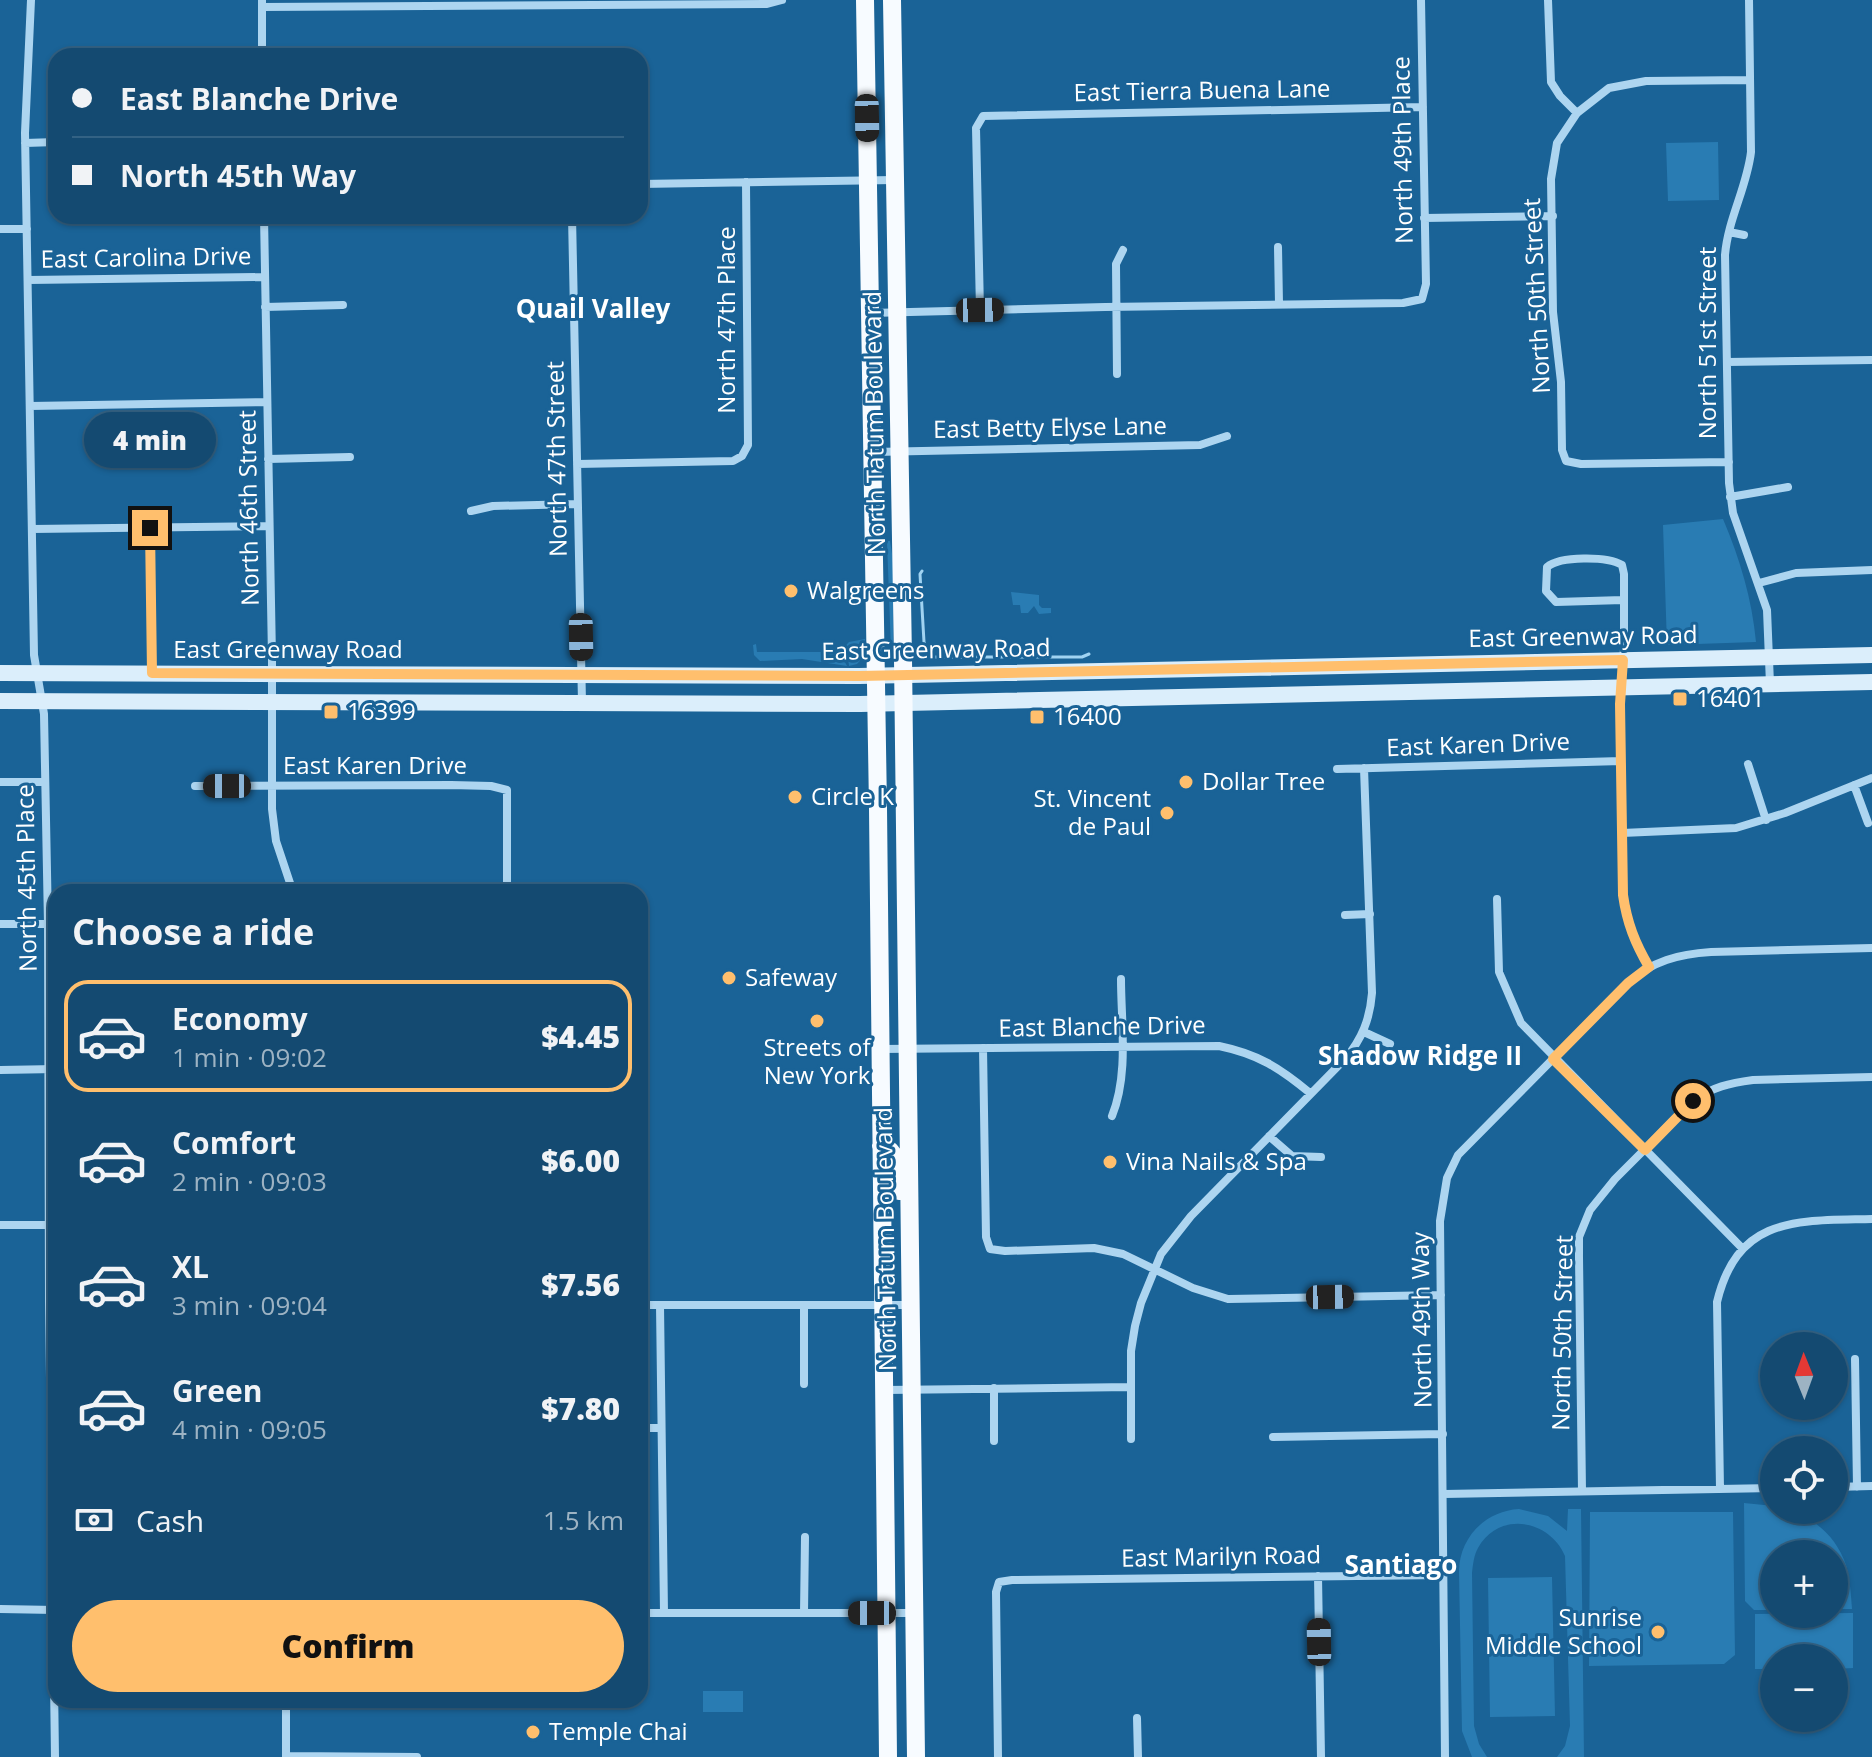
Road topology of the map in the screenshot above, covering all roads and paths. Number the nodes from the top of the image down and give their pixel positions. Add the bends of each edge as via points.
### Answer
1 (31, 0) edge
2 (782, 0) edge
3 (865, 0) edge
4 (892, 0) edge
5 (1421, 0) edge
6 (1548, 0) edge
7 (1749, 0) edge
8 (637, 2) edge
9 (262, 3) edge
10 (492, 3) edge
11 (262, 48) edge
12 (1750, 80) junction
13 (1423, 107) junction
14 (1577, 113) junction
15 (48, 142) edge
16 (25, 143) junction
17 (867, 180) junction
18 (896, 180) junction
19 (746, 182) junction
20 (648, 184) edge
21 (1553, 216) junction
22 (1424, 218) junction
23 (264, 224) edge
24 (572, 224) edge
25 (0, 229) edge
26 (27, 229) junction
27 (1729, 232) junction
28 (1744, 235) dead end
29 (1278, 247) dead end
30 (1123, 250) dead end
31 (265, 277) junction
32 (28, 280) junction
33 (1279, 304) junction
34 (343, 305) dead end
35 (1115, 306) junction
36 (265, 307) junction
37 (980, 310) junction
38 (897, 312) junction
39 (869, 313) junction
40 (1872, 360) edge
41 (1727, 362) junction
42 (1117, 374) dead end
43 (267, 402) junction
44 (30, 406) junction
45 (1227, 436) dead end
46 (899, 451) junction
47 (872, 452) junction
48 (350, 457) dead end
49 (268, 459) junction
50 (1729, 462) junction
51 (577, 464) junction
52 (1788, 487) dead end
53 (1730, 497) junction
54 (577, 504) junction
55 (471, 511) dead end
56 (269, 526) junction
57 (150, 528) junction
58 (32, 529) junction
59 (1872, 570) edge
60 (1759, 583) junction
61 (1623, 600) junction
62 (1872, 655) edge
63 (1770, 657) junction
64 (1623, 660) junction
65 (0, 673) edge
66 (36, 673) junction
67 (152, 673) junction
68 (272, 675) junction
69 (582, 675) junction
70 (675, 675) junction
71 (903, 675) junction
72 (876, 676) junction
73 (1872, 682) edge
74 (1770, 684) junction
75 (1621, 687) junction
76 (0, 701) edge
77 (40, 701) junction
78 (272, 702) junction
79 (582, 702) junction
80 (675, 702) junction
81 (876, 703) junction
82 (903, 703) junction
83 (877, 753) junction
84 (1621, 761) junction
85 (1748, 764) dead end
86 (1364, 768) junction
87 (1337, 769) dead end
88 (1872, 778) edge
89 (0, 782) edge
90 (45, 782) junction
91 (1854, 785) junction
92 (195, 786) dead end
93 (271, 786) junction
94 (1766, 820) junction
95 (1868, 823) dead end
96 (1622, 833) junction
97 (905, 855) junction
98 (290, 884) edge
99 (507, 884) edge
100 (1497, 899) dead end
101 (879, 914) junction
102 (1370, 914) junction
103 (1345, 915) dead end
104 (0, 924) edge
105 (48, 924) joint
106 (1872, 948) edge
107 (1649, 967) junction
108 (1121, 979) dead end
109 (1364, 1032) junction
110 (1390, 1044) dead end
111 (1122, 1046) junction
112 (983, 1048) junction
113 (881, 1049) junction
114 (908, 1049) junction
115 (1553, 1059) junction
116 (48, 1069) edge
117 (0, 1070) edge
118 (1872, 1077) edge
119 (1310, 1093) junction
120 (1112, 1116) dead end
121 (1269, 1136) junction
122 (881, 1146) junction
123 (1645, 1150) junction
124 (1321, 1157) dead end
125 (1872, 1219) edge
126 (0, 1225) edge
127 (48, 1225) edge
128 (910, 1233) junction
129 (1743, 1249) junction
130 (1155, 1269) junction
131 (1441, 1295) junction
132 (648, 1305) edge
133 (660, 1305) junction
134 (804, 1305) junction
135 (884, 1305) junction
136 (911, 1305) junction
137 (1855, 1359) dead end
138 (804, 1384) dead end
139 (1131, 1387) junction
140 (994, 1388) junction
141 (911, 1389) junction
142 (885, 1390) junction
143 (648, 1428) edge
144 (661, 1428) junction
145 (1443, 1434) junction
146 (1273, 1437) dead end
147 (1131, 1439) dead end
148 (994, 1441) dead end
149 (1872, 1486) edge
150 (1848, 1487) edge
151 (1857, 1487) junction
152 (1760, 1488) edge
153 (1720, 1489) junction
154 (1582, 1491) junction
155 (1444, 1494) junction
156 (805, 1537) dead end
157 (1444, 1575) junction
158 (1318, 1576) junction
159 (0, 1609) edge
160 (48, 1610) edge
161 (648, 1613) edge
162 (664, 1613) junction
163 (804, 1613) junction
164 (887, 1613) junction
165 (914, 1613) junction
166 (55, 1708) edge
167 (286, 1708) edge
168 (1137, 1718) dead end
169 (55, 1757) edge
170 (286, 1757) edge
171 (417, 1757) edge
172 (888, 1757) edge
173 (916, 1757) edge
174 (998, 1757) edge
175 (1138, 1757) edge
176 (1321, 1757) edge
177 (1445, 1757) edge

1 - 16 street, North 45th Place
2 - 8 street
3 - 17 main road, North Tatum Boulevard
4 - 18 main road, North Tatum Boulevard
5 - 13 street, North 49th Place
6 - 14 street via 1551,82
7 - 12 street, North 51st Street
8 - 10 street
9 - 10 street
9 - 11 street
12 - 14 street via 1628,83 1609,88
12 - 27 street, North 51st Street via 1749,167
13 - 22 street, North 49th Place
13 - 37 street, East Tierra Buena Lane via 983,116 976,128
14 - 21 street, North 50th Street via 1555,153
15 - 16 street
16 - 26 street, North 45th Place
17 - 18 street
17 - 19 street
17 - 39 main road, North Tatum Boulevard
18 - 38 main road, North Tatum Boulevard
19 - 20 street
19 - 51 street, North 47th Place via 748,445 742,456 733,461
21 - 22 street
21 - 50 street, North 50th Street via 1553,312 1566,461
22 - 33 street, North 49th Place via 1422,299
23 - 31 street, North 46th Street
24 - 51 street, North 47th Street
25 - 26 street
26 - 32 street, North 45th Place
27 - 28 street
27 - 41 street, North 51st Street
29 - 33 street
30 - 35 street via 1116,264
31 - 32 street, East Carolina Drive
31 - 36 street, North 46th Street
32 - 44 street, North 45th Place
33 - 35 street
34 - 36 street
35 - 37 street
35 - 42 street
36 - 43 street, North 46th Street
37 - 38 street
38 - 39 street
38 - 46 main road, North Tatum Boulevard
39 - 47 main road, North Tatum Boulevard
40 - 41 street
41 - 50 street, North 51st Street
43 - 44 street
43 - 49 street, North 46th Street
44 - 58 street, North 45th Place
45 - 46 street, East Betty Elyse Lane via 1200,445
46 - 47 street, East Betty Elyse Lane
46 - 71 main road, North Tatum Boulevard
47 - 72 main road, North Tatum Boulevard
48 - 49 street
49 - 56 street, North 46th Street
50 - 53 street, North 51st Street
51 - 54 street, North 47th Street
52 - 53 street
53 - 60 street, North 51st Street
54 - 55 street
54 - 69 street, North 47th Street
56 - 57 street
56 - 68 street, North 46th Street
57 - 58 street
57 - 67 street
58 - 66 street, North 45th Place
59 - 60 street via 1796,573
60 - 63 street, North 51st Street
61 - 61 street via 1622,565 1613,559 1562,560 1547,567 1546,591 1556,602
61 - 64 street
62 - 63 main road, East Greenway Road
63 - 64 main road, East Greenway Road
63 - 74 street, North 51st Street
64 - 71 main road, East Greenway Road
64 - 75 street
65 - 66 main road, East Greenway Road
66 - 67 main road, East Greenway Road
66 - 77 street, North 45th Place
67 - 68 main road, East Greenway Road
68 - 69 main road, East Greenway Road
68 - 78 street, North 46th Street
69 - 70 main road, East Greenway Road
69 - 79 street, North 47th Street
70 - 72 main road, East Greenway Road
70 - 80 main road
71 - 72 main road, East Greenway Road
71 - 82 main road, North Tatum Boulevard
72 - 81 main road, North Tatum Boulevard
73 - 74 main road
74 - 75 main road
75 - 82 main road
75 - 84 street
76 - 77 main road
77 - 78 main road
77 - 90 street, North 45th Place
78 - 79 main road
78 - 93 street, North 46th Street
79 - 80 main road
80 - 81 main road
81 - 82 main road
81 - 83 main road, North Tatum Boulevard
82 - 97 main road, North Tatum Boulevard
83 - 97 main road via 888,792 890,843
83 - 101 main road, North Tatum Boulevard
84 - 86 street, East Karen Drive
84 - 96 street
85 - 94 street
86 - 87 street, East Karen Drive
86 - 102 street
88 - 91 street
89 - 90 street
90 - 105 street, North 45th Place
91 - 94 street
91 - 95 street
92 - 93 street, East Karen Drive
93 - 98 street, North 46th Street via 276,841
93 - 99 street, East Karen Drive via 464,785 507,790
94 - 96 street via 1736,828
96 - 107 street via 1627,922
97 - 101 main road via 899,894 890,910
97 - 114 main road, North Tatum Boulevard
100 - 115 street via 1499,972 1507,997 1521,1023
101 - 113 main road, North Tatum Boulevard
101 - 114 main road via 896,932 898,1025
102 - 103 street
102 - 109 street via 1372,993
104 - 105 street
106 - 107 street via 1689,953
107 - 115 street, North 49th Way
108 - 111 street
109 - 110 street
109 - 119 street
111 - 112 street, East Blanche Drive
111 - 119 street, East Blanche Drive via 1237,1050 1279,1068
111 - 120 street
112 - 114 street, East Blanche Drive
112 - 130 street via 990,1249 1094,1248
113 - 114 street, East Blanche Drive
113 - 122 main road, North Tatum Boulevard
114 - 128 main road, North Tatum Boulevard
115 - 123 street
115 - 131 street, North 49th Way via 1458,1155 1447,1178 1440,1221
116 - 117 street
118 - 123 street via 1753,1080 1718,1087 1693,1101
119 - 121 street
121 - 124 street via 1292,1156
121 - 130 street via 1191,1216
122 - 128 main road via 894,1153 901,1209
122 - 135 main road, North Tatum Boulevard
123 - 129 street
123 - 154 street, North 50th Street via 1590,1210 1579,1237
125 - 129 street via 1789,1223
126 - 127 street
128 - 136 main road, North Tatum Boulevard
129 - 153 street via 1726,1273 1717,1302
130 - 131 street via 1228,1299
130 - 139 street via 1135,1326
131 - 145 street, North 49th Way
132 - 133 street
133 - 134 street
133 - 144 street
134 - 135 street
134 - 138 street
135 - 136 street
135 - 142 main road, North Tatum Boulevard
136 - 141 main road, North Tatum Boulevard
137 - 151 street
139 - 140 street
139 - 147 street
140 - 141 street
140 - 148 street
141 - 142 street
141 - 165 main road, North Tatum Boulevard
142 - 164 main road, North Tatum Boulevard
143 - 144 street
144 - 162 street
145 - 146 street
145 - 155 street, North 49th Way
149 - 151 street
150 - 151 street
152 - 153 street
153 - 154 street
154 - 155 street
155 - 157 street, North 49th Way
156 - 163 street
157 - 158 street, East Marilyn Road
157 - 177 street, North 49th Way
158 - 174 street, East Marilyn Road via 999,1582
158 - 176 street
159 - 160 street
161 - 162 street
162 - 163 street
163 - 164 street
164 - 165 street
164 - 172 main road, North Tatum Boulevard
165 - 173 main road, North Tatum Boulevard
166 - 169 street, North 45th Place
167 - 170 street
168 - 175 street
170 - 171 street

